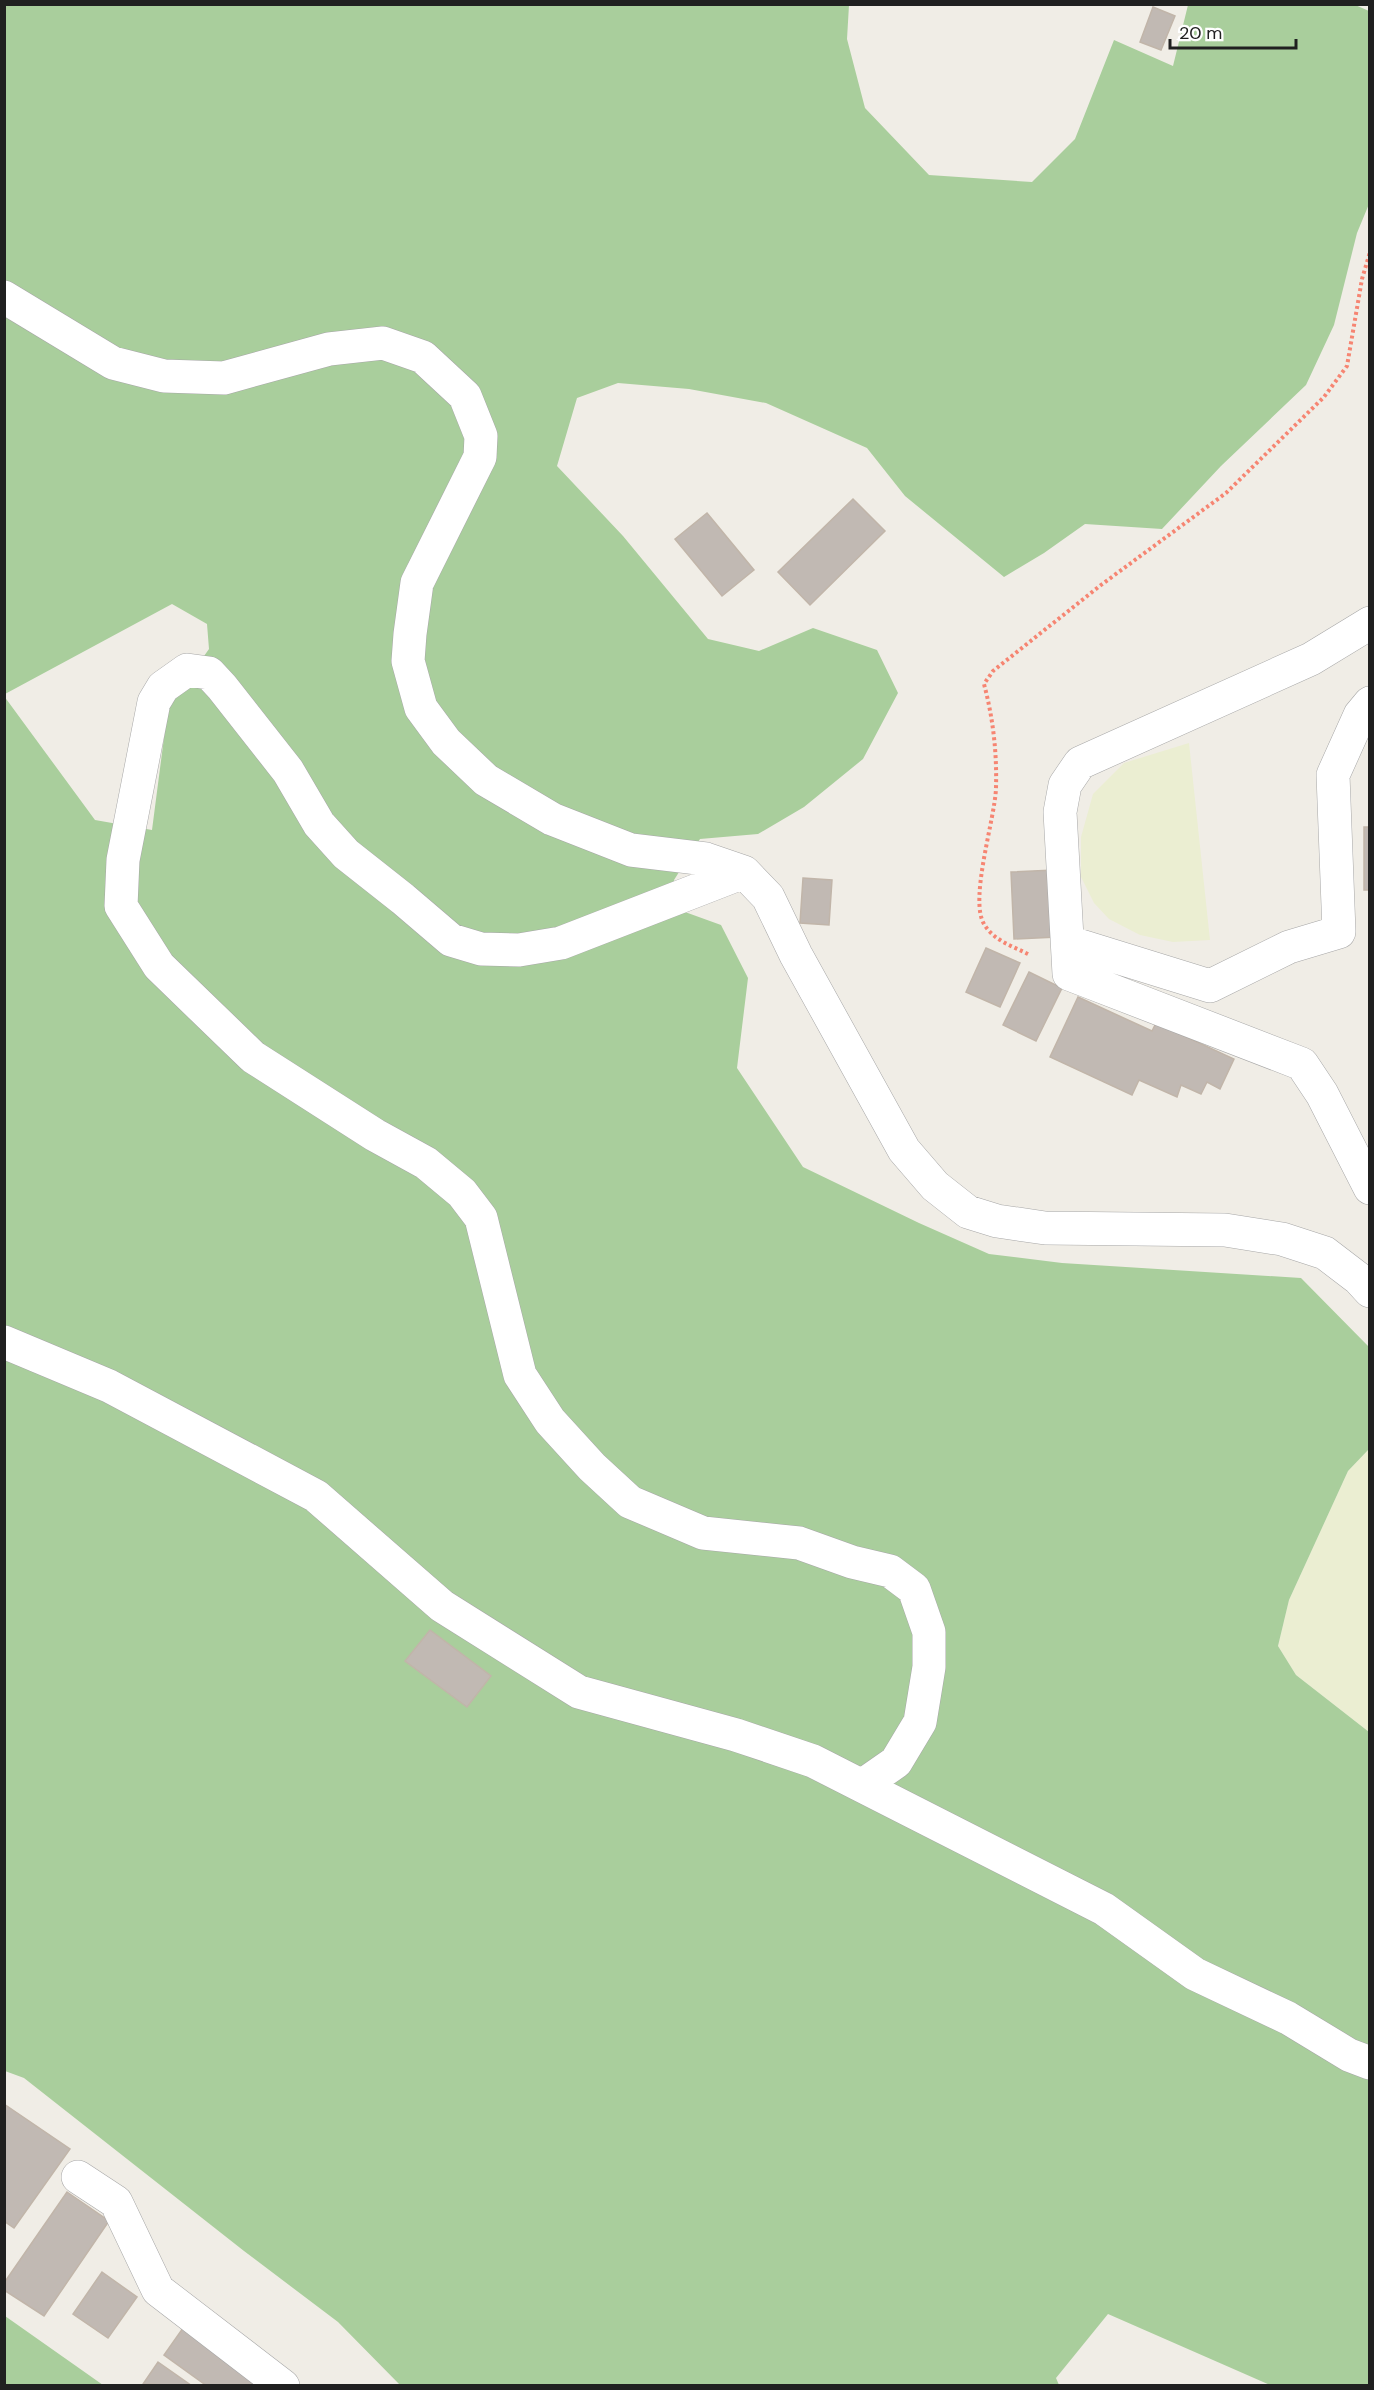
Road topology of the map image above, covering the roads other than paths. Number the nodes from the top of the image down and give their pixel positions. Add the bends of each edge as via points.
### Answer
1 (4, 297) edge
2 (1370, 623) edge
3 (1370, 703) edge
4 (744, 872) junction
5 (1069, 958) junction
6 (1370, 1188) edge
7 (1370, 1292) edge
8 (4, 1342) edge
9 (863, 1785) junction
10 (1370, 2063) edge
11 (78, 2177) dead end
12 (283, 2385) edge

1 - 4 street via 114,363 164,376 224,378 328,349 383,343 423,357 465,396 481,436 480,457 417,583 408,661 421,708 446,742 486,780 552,819 631,850 706,859
2 - 5 street via 1311,659 1080,763 1065,785 1060,812
3 - 5 street via 1360,715 1334,775 1339,932 1289,947 1210,986
4 - 7 street via 768,897 904,1150 935,1186 968,1212 1045,1228 1225,1230 1282,1239 1325,1253
4 - 9 street via 561,943 519,950 481,949 451,940 404,898 345,854 318,824 288,771 222,687 209,673 187,670 163,687 154,702 123,860 122,906 159,966 253,1057 426,1163 462,1193 481,1218 520,1375 550,1421 630,1502 703,1533 799,1543 890,1571 914,1589 928,1632 929,1667 920,1722 896,1762
5 - 6 street via 1302,1064 1322,1094
8 - 9 street via 109,1386 316,1496 442,1606 579,1692 736,1735 813,1761
9 - 10 street via 1104,1909 1195,1974
11 - 12 street via 116,2202 158,2290

